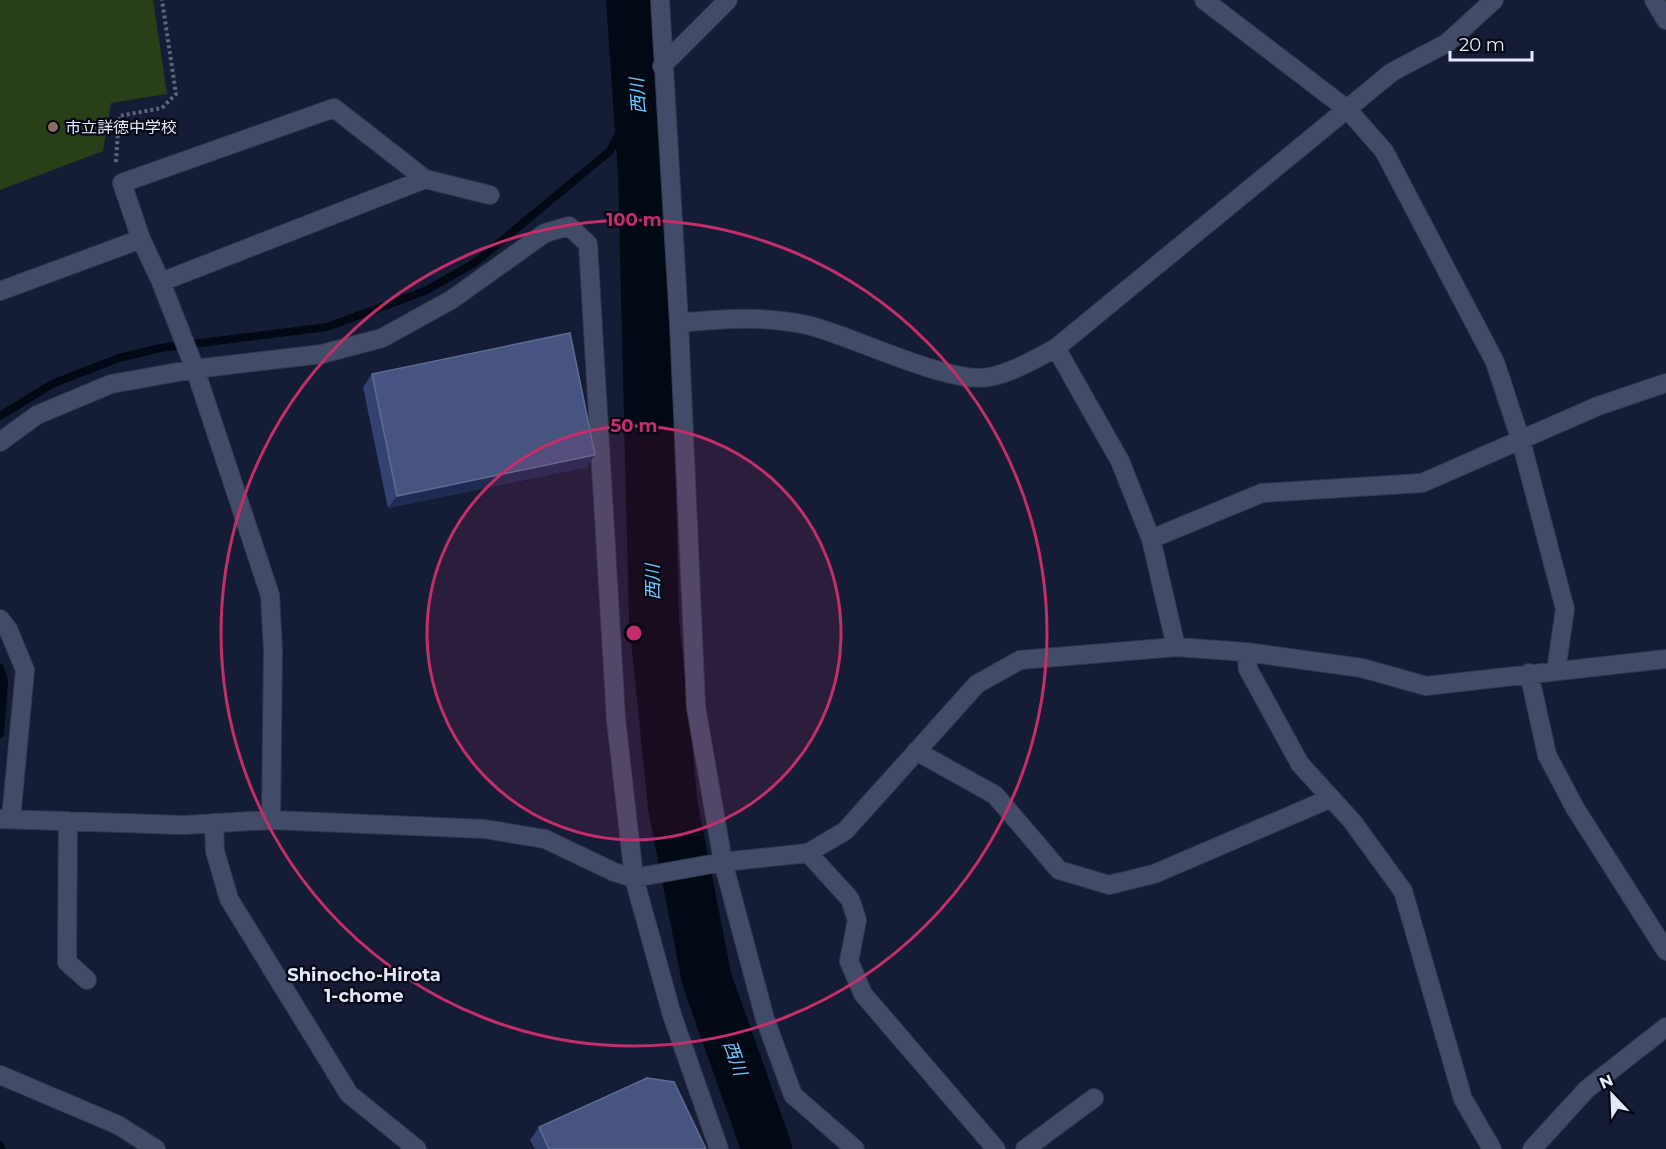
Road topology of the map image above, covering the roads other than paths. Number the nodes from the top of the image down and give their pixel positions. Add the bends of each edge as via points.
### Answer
1 (660, 0) edge
2 (728, 0) edge
3 (1204, 0) edge
4 (1494, 0) edge
5 (1654, 0) edge
6 (1666, 20) edge
7 (662, 66) junction
8 (1348, 110) junction
9 (425, 179) junction
10 (489, 195) dead end
11 (141, 239) junction
12 (162, 282) junction
13 (0, 291) edge
14 (679, 323) junction
15 (1056, 348) junction
16 (195, 369) junction
17 (1666, 383) edge
18 (1521, 441) junction
19 (0, 442) edge
20 (1152, 539) junction
21 (0, 619) edge
22 (1176, 647) junction
23 (1246, 652) junction
24 (1666, 659) edge
25 (1556, 671) junction
26 (1529, 672) junction
27 (916, 751) junction
28 (1329, 799) junction
29 (5, 819) edge
30 (271, 820) junction
31 (68, 821) junction
32 (214, 823) junction
33 (808, 853) junction
34 (715, 864) junction
35 (634, 878) junction
36 (1666, 951) edge
37 (87, 980) dead end
38 (1666, 1027) edge
39 (0, 1075) edge
40 (1094, 1098) dead end
41 (156, 1149) edge
42 (417, 1149) edge
43 (719, 1149) edge
44 (855, 1149) edge
45 (996, 1149) edge
46 (1025, 1149) edge
47 (1492, 1149) edge
48 (1532, 1149) edge

1 - 7 street
2 - 7 street
3 - 8 street
4 - 8 street via 1447,43 1392,72
5 - 6 street
7 - 14 street
8 - 15 street
8 - 18 street via 1384,151 1495,362
9 - 10 street
9 - 11 street via 334,108 122,183
9 - 12 street
11 - 12 street
11 - 13 street
12 - 16 street
14 - 15 street via 750,317 810,326 948,373 987,378 1018,368
14 - 34 street via 696,706
15 - 20 street via 1120,461
16 - 19 street via 111,384 37,415
16 - 30 street via 270,596
16 - 35 street via 322,354 382,338 451,300 545,233 569,226 588,244 616,719
17 - 18 street via 1598,406
18 - 20 street via 1422,483 1262,494
18 - 25 street via 1565,609
20 - 22 street
21 - 29 street via 8,628 25,670
22 - 23 street
22 - 27 street via 1020,660 977,684
23 - 26 street via 1362,668 1426,686
23 - 28 street via 1248,669 1300,764
24 - 25 street
25 - 26 street
26 - 36 street via 1547,755 1575,808
27 - 28 street via 996,795 1059,870 1109,885 1154,874
27 - 33 street via 844,831
28 - 47 street via 1353,821 1403,891 1463,1099
29 - 31 street
30 - 32 street
30 - 35 street via 485,829 545,839
31 - 32 street
31 - 37 street via 67,962
32 - 42 street via 215,851 229,898 349,1094
33 - 34 street
33 - 45 street via 850,899 857,920 849,961 863,994
34 - 35 street
34 - 44 street via 793,1095
35 - 43 street via 672,1015
38 - 48 street via 1587,1089
39 - 41 street via 118,1125
40 - 46 street

